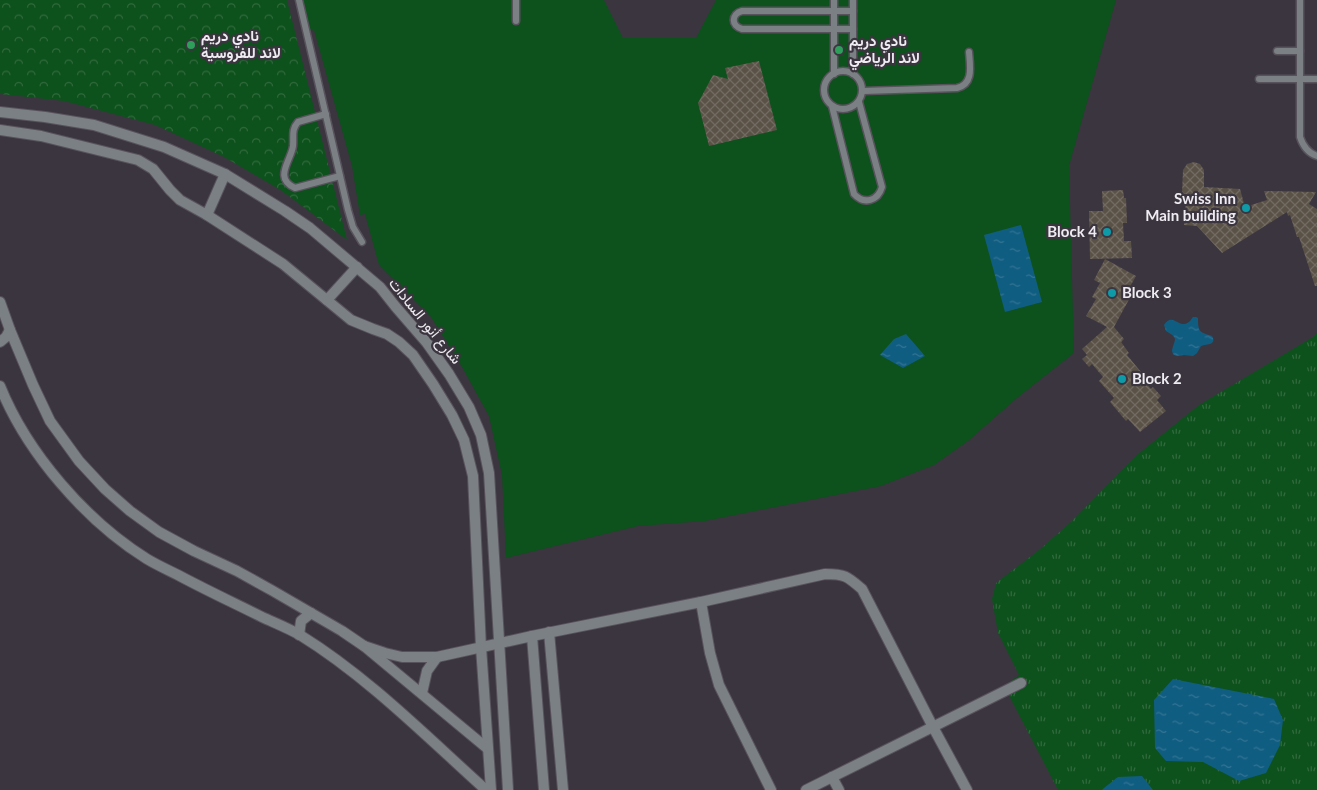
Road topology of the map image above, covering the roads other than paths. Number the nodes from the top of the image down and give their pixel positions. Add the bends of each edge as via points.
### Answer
1 (299, 0) edge
2 (516, 0) edge
3 (834, 0) edge
4 (853, 0) edge
5 (1300, 0) edge
6 (834, 11) junction
7 (853, 11) junction
8 (516, 21) dead end
9 (834, 29) junction
10 (853, 29) junction
11 (1277, 51) dead end
12 (1300, 51) junction
13 (969, 52) dead end
14 (834, 74) junction
15 (853, 74) junction
16 (1259, 79) dead end
17 (1300, 80) junction
18 (1317, 80) edge
19 (863, 91) junction
20 (859, 102) junction
21 (832, 106) junction
22 (0, 112) edge
23 (326, 114) junction
24 (0, 130) edge
25 (1317, 156) edge
26 (225, 174) junction
27 (340, 176) junction
28 (207, 215) junction
29 (362, 242) dead end
30 (357, 267) junction
31 (327, 300) junction
32 (0, 302) edge
33 (10, 330) junction
34 (0, 342) edge
35 (0, 386) edge
36 (701, 602) junction
37 (311, 613) junction
38 (549, 632) junction
39 (299, 635) junction
40 (532, 636) junction
41 (499, 643) junction
42 (364, 646) junction
43 (481, 646) junction
44 (437, 657) junction
45 (1021, 683) dead end
46 (422, 693) junction
47 (933, 727) junction
48 (488, 748) junction
49 (832, 777) junction
50 (486, 790) edge
51 (491, 790) edge
52 (508, 790) edge
53 (544, 790) edge
54 (563, 790) edge
55 (770, 790) edge
56 (806, 790) edge
57 (839, 790) edge
58 (967, 790) edge

1 - 23 lane
2 - 8 lane
3 - 6 lane
4 - 7 lane
5 - 12 lane
6 - 7 lane
6 - 9 lane
6 - 9 lane via 742,11 733,20 742,29
7 - 10 lane
9 - 10 lane
9 - 14 lane
10 - 15 lane
11 - 12 lane
12 - 17 lane
13 - 19 lane via 969,79 962,87
14 - 15 lane via 843,71
14 - 21 lane via 824,87 825,98
15 - 19 lane
16 - 17 lane
17 - 18 lane
17 - 25 lane via 1300,137 1306,149
19 - 20 lane
20 - 21 lane via 849,109
20 - 21 lane via 882,188 879,195 871,200 862,200 854,194
22 - 26 street, شارع أنور السادات via 94,125 164,147
23 - 27 lane
23 - 27 lane via 296,125 285,177 295,188
24 - 28 street, شارع أنور السادات via 41,136 138,160 153,169 180,200
26 - 28 street
26 - 30 street, شارع أنور السادات via 310,228
27 - 29 lane via 352,227
28 - 31 street, شارع أنور السادات via 283,264
30 - 31 street
30 - 41 street, شارع أنور السادات via 380,287 427,343 469,407 482,435 489,473
31 - 43 street, شارع أنور السادات via 351,320 400,342 433,384 464,440 473,476
32 - 33 street
33 - 34 street
33 - 37 street via 50,421 79,461 130,511 159,532
35 - 39 street via 27,437 52,473 82,507 116,537 148,560
36 - 38 street
36 - 47 street via 824,574 840,574 853,581 862,589
36 - 55 street via 719,685
37 - 39 street via 301,621
37 - 42 street
38 - 40 street
38 - 54 street
39 - 50 street via 370,686
40 - 41 street
40 - 53 street
41 - 43 street
41 - 52 street, شارع أنور السادات
42 - 44 street via 402,657
42 - 46 street
43 - 44 street
43 - 48 street, شارع أنور السادات
44 - 46 street via 427,671
45 - 47 street
46 - 48 street
47 - 49 street
47 - 58 street
48 - 51 street, شارع أنور السادات
49 - 56 street
49 - 57 street

